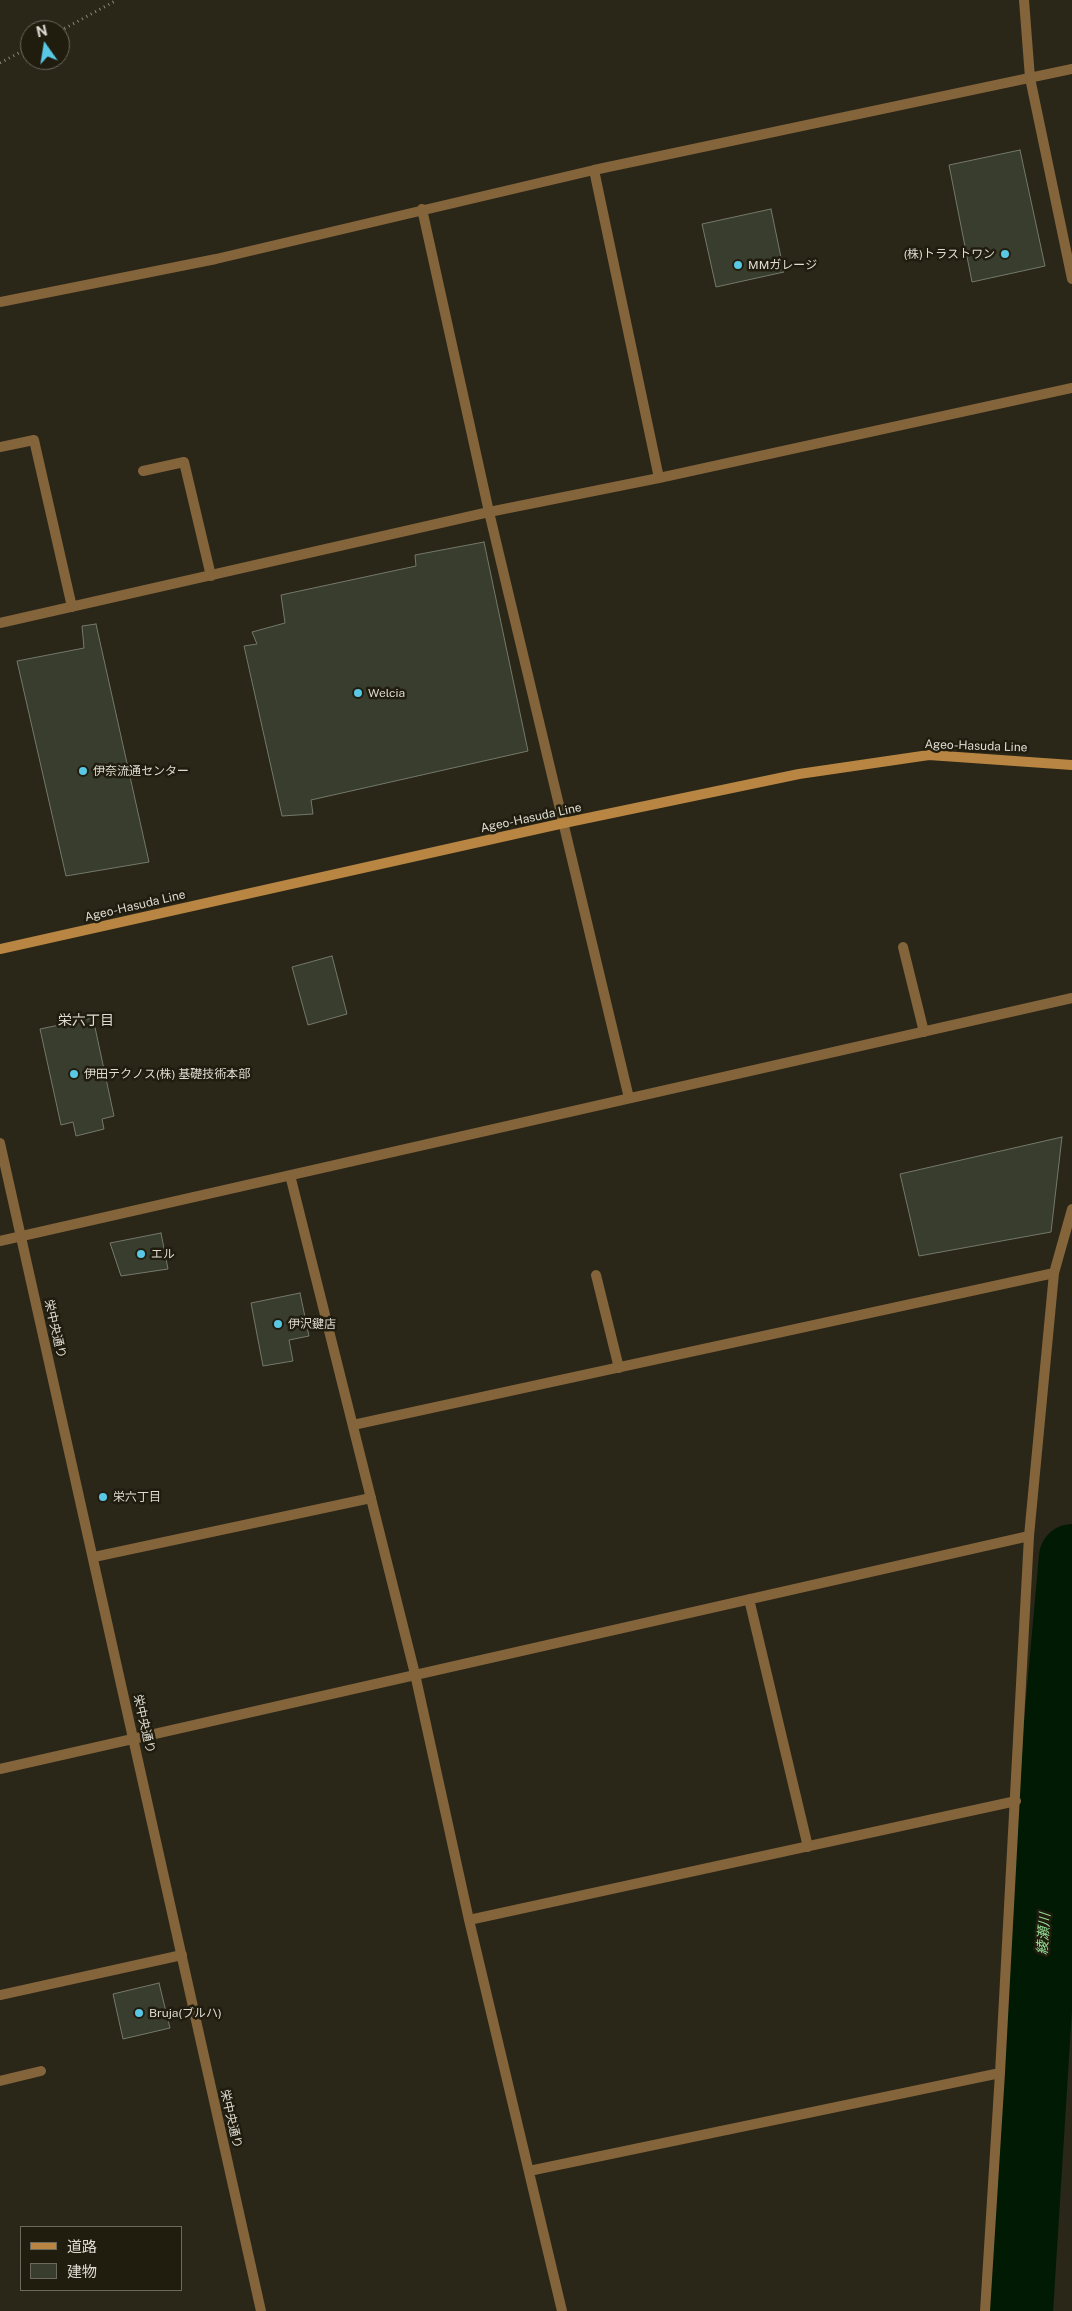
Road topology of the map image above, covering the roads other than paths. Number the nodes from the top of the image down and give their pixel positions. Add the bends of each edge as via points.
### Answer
1 (1024, 0) edge
2 (1072, 68) edge
3 (1030, 78) junction
4 (594, 170) junction
5 (422, 209) junction
6 (1072, 279) edge
7 (0, 302) edge
8 (1072, 388) edge
9 (0, 447) edge
10 (143, 471) dead end
11 (660, 478) junction
12 (489, 512) junction
13 (211, 576) junction
14 (72, 608) junction
15 (0, 623) edge
16 (1072, 765) edge
17 (564, 823) junction
18 (903, 947) dead end
19 (0, 950) edge
20 (1072, 998) edge
21 (924, 1032) junction
22 (629, 1098) junction
23 (0, 1143) edge
24 (290, 1175) junction
25 (1072, 1209) edge
26 (22, 1236) junction
27 (0, 1241) edge
28 (1054, 1273) junction
29 (596, 1275) dead end
30 (619, 1368) junction
31 (353, 1425) junction
32 (371, 1498) junction
33 (1029, 1536) junction
34 (94, 1557) junction
35 (749, 1598) junction
36 (415, 1674) junction
37 (134, 1737) junction
38 (0, 1769) edge
39 (1016, 1801) junction
40 (808, 1847) junction
41 (469, 1920) junction
42 (182, 1955) junction
43 (0, 1995) edge
44 (41, 2071) dead end
45 (1000, 2073) junction
46 (0, 2081) edge
47 (529, 2171) junction
48 (261, 2311) edge
49 (562, 2311) edge
50 (985, 2311) edge

1 - 3 street
2 - 3 street
3 - 4 street
3 - 6 street
4 - 5 street
4 - 11 street
5 - 7 street via 216,258
5 - 12 street
8 - 11 street
9 - 14 street via 34,440
10 - 13 street via 184,462
11 - 12 street
12 - 13 street
12 - 17 street
13 - 14 street
14 - 15 street
16 - 17 main road, Ageo-Hasuda Line via 929,755 799,774
17 - 19 main road, Ageo-Hasuda Line
17 - 22 street
18 - 21 street
20 - 21 street
21 - 22 street
22 - 24 street
23 - 26 street, 栄中央通り
24 - 26 street
24 - 31 street
25 - 28 street
26 - 27 street
26 - 34 street, 栄中央通り
28 - 30 street
28 - 33 street
29 - 30 street
30 - 31 street
31 - 32 street
32 - 34 street
32 - 36 street
33 - 35 street
33 - 39 street
34 - 37 street, 栄中央通り
35 - 36 street
35 - 40 street
36 - 37 street
36 - 41 street
37 - 38 street
37 - 42 street, 栄中央通り
39 - 40 street
39 - 45 street
40 - 41 street
41 - 47 street
42 - 43 street
42 - 48 street, 栄中央通り
44 - 46 street
45 - 47 street
45 - 50 street
47 - 49 street

